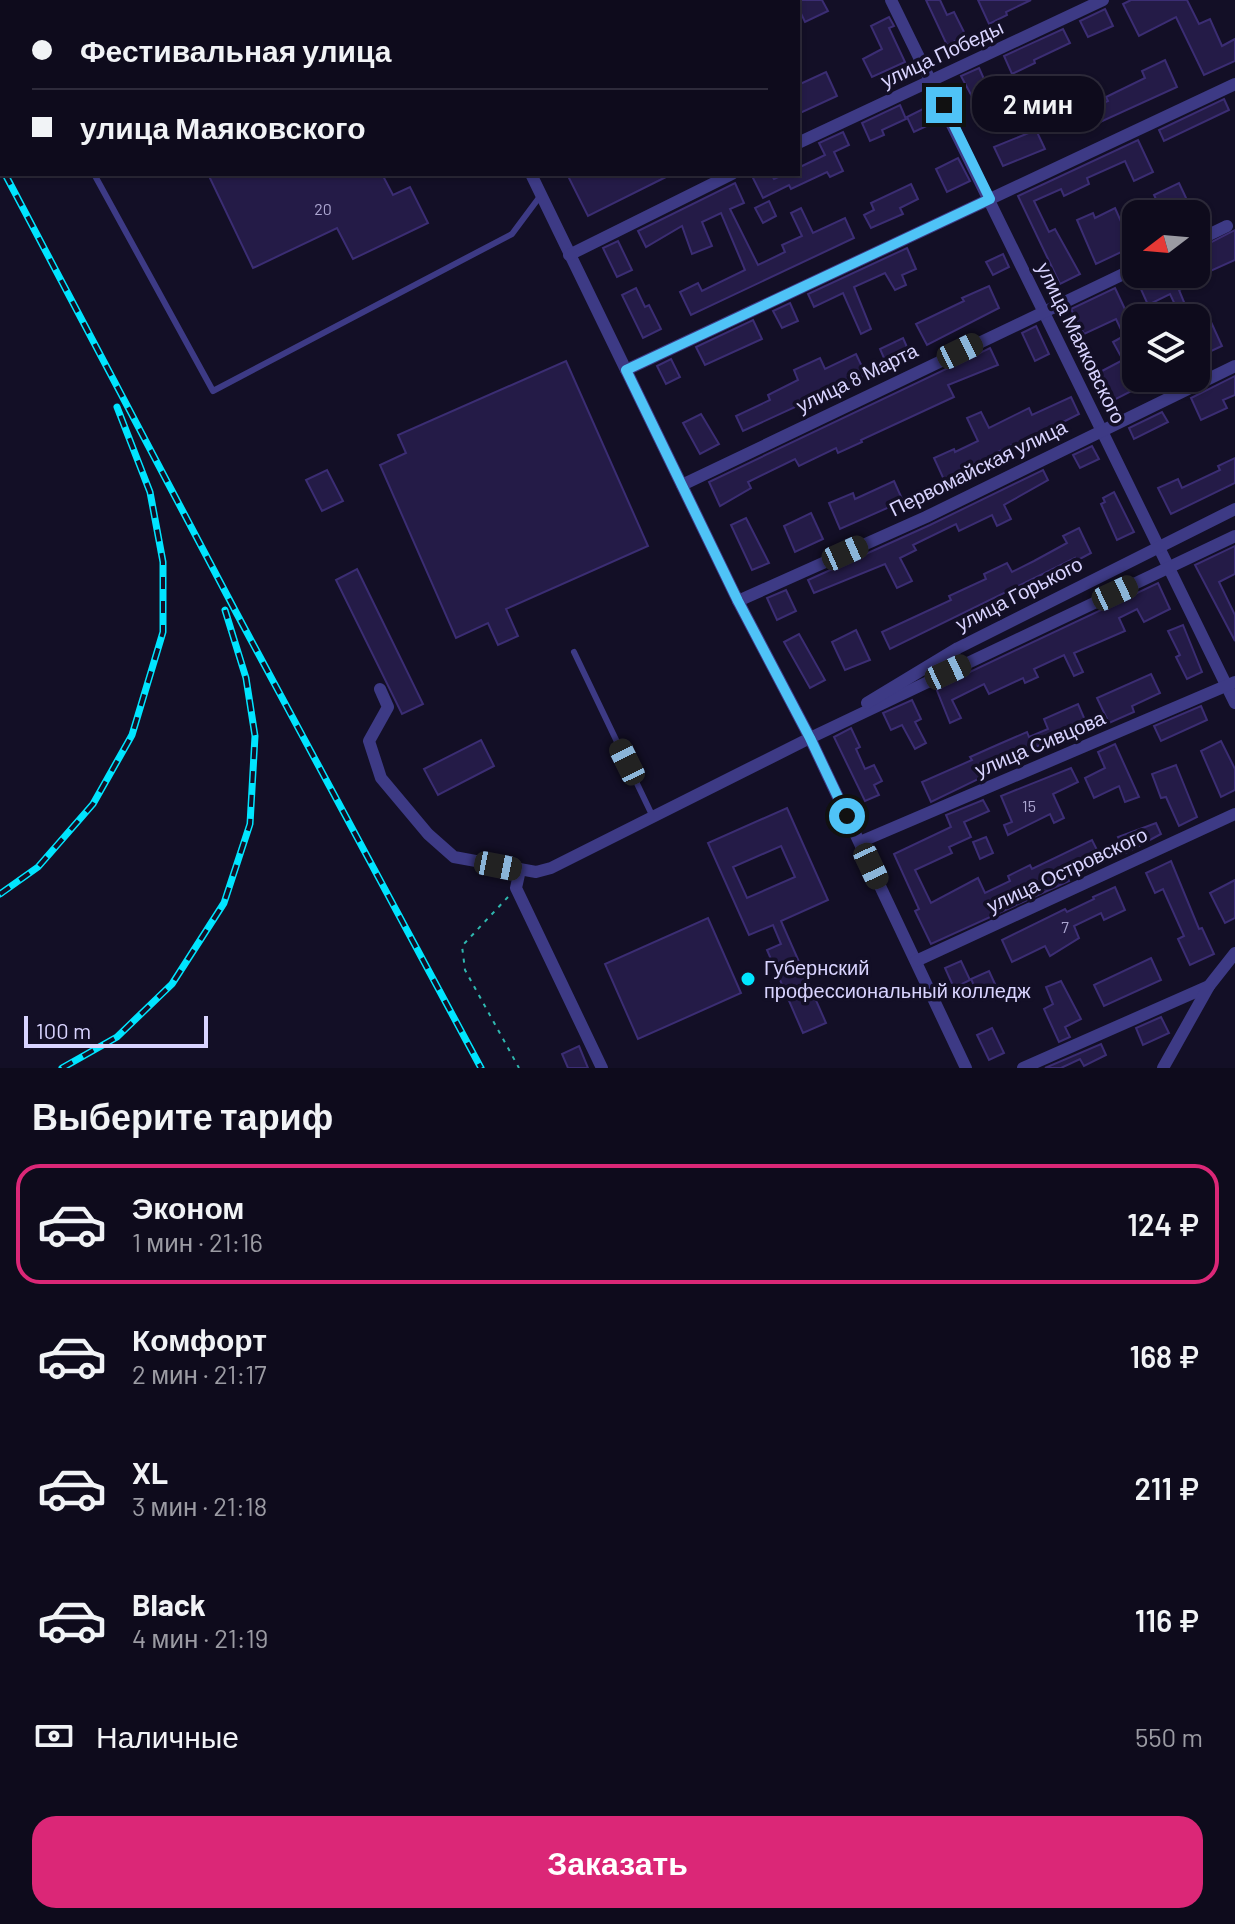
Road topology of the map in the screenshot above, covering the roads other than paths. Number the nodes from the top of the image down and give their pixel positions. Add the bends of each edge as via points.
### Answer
1 (891, 0) edge
2 (1103, 0) edge
3 (932, 82) junction
4 (1235, 84) edge
5 (800, 142) edge
6 (95, 176) edge
7 (532, 176) edge
8 (728, 176) edge
9 (541, 195) junction
10 (990, 199) junction
11 (1231, 223) edge
12 (1210, 234) edge
13 (569, 255) junction
14 (1122, 275) edge
15 (1044, 311) junction
16 (1235, 366) edge
17 (626, 370) junction
18 (1101, 430) junction
19 (682, 485) junction
20 (1235, 509) edge
21 (1235, 536) edge
22 (1159, 545) junction
23 (1170, 566) junction
24 (738, 601) junction
25 (574, 652) dead end
26 (1231, 684) edge
27 (380, 689) dead end
28 (1235, 703) edge
29 (810, 738) junction
30 (1235, 814) edge
31 (653, 817) junction
32 (860, 842) junction
33 (520, 870) junction
34 (1235, 953) edge
35 (916, 961) junction
36 (1209, 986) junction
37 (602, 1068) edge
38 (966, 1068) edge
39 (1023, 1068) edge
40 (1163, 1068) edge

1 - 3 street, улица Маяковского
2 - 3 street, улица Победы
3 - 5 street, улица Победы
3 - 10 street, улица Маяковского
4 - 10 street
6 - 9 lane via 213,391 512,234
7 - 9 street
8 - 13 street
9 - 13 street
10 - 15 street, улица Маяковского
10 - 17 street
11 - 12 street
13 - 17 street
14 - 15 street, улица 8 Марта
15 - 18 street, улица Маяковского
15 - 19 street, улица 8 Марта
16 - 18 street, Первомайская улица
17 - 19 street
18 - 22 street, улица Маяковского
18 - 24 street, Первомайская улица via 926,517
19 - 24 street
20 - 22 street, улица Горького
21 - 23 street, улица Горького
22 - 23 street, улица Маяковского
22 - 29 street, улица Горького via 958,648
23 - 26 street, улица Маяковского
23 - 29 street, улица Горького
24 - 29 street
25 - 31 lane
26 - 28 street, улица Маяковского
26 - 32 street, улица Сивцова
27 - 33 street via 388,707 369,741 381,778 454,857
29 - 31 street
29 - 32 street
30 - 35 street, улица Островского
31 - 33 street via 551,868
32 - 35 street
33 - 37 street via 516,888
34 - 36 street
35 - 38 street
36 - 39 street
36 - 40 street

